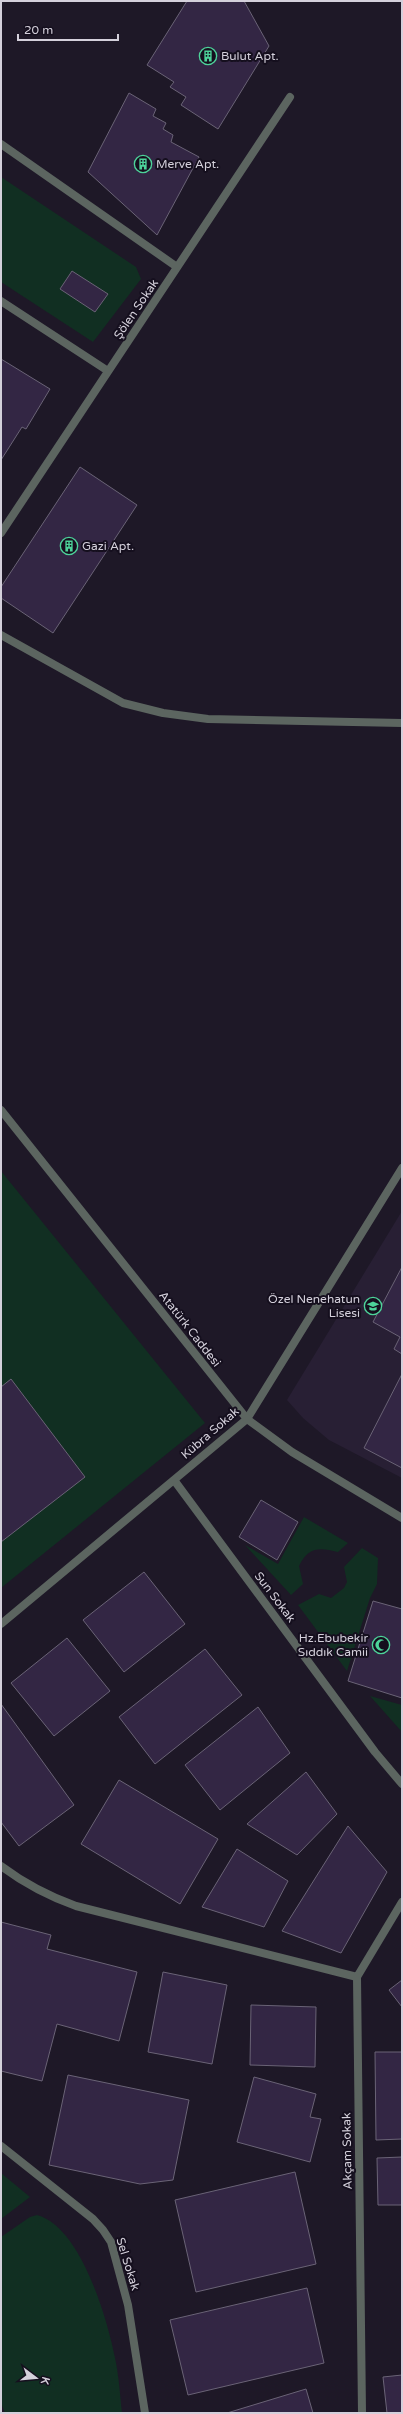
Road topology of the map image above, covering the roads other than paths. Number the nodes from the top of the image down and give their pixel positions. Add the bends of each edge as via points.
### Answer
1 (290, 97) dead end
2 (1, 144) edge
3 (178, 267) junction
4 (1, 301) edge
5 (108, 371) junction
6 (1, 533) edge
7 (1, 635) edge
8 (402, 723) edge
9 (1, 1110) edge
10 (402, 1168) edge
11 (247, 1419) junction
12 (174, 1480) junction
13 (402, 1518) edge
14 (1, 1624) edge
15 (402, 1784) edge
16 (1, 1866) edge
17 (402, 1902) edge
18 (357, 1977) junction
19 (1, 2146) edge
20 (145, 2413) edge
21 (362, 2413) edge

1 - 3 street, Şölen Sokak
2 - 3 street
3 - 5 street, Şölen Sokak
4 - 5 street
5 - 6 street, Şölen Sokak
7 - 8 street via 123,703 163,713 208,719
9 - 11 street, Atatürk Caddesi
10 - 11 street, Kübra Sokak
11 - 12 street, Kübra Sokak
11 - 13 street, Atatürk Caddesi via 292,1452
12 - 14 street, Kübra Sokak
12 - 15 street, Sun Sokak
16 - 18 street via 23,1883 76,1906
17 - 18 street
18 - 21 street, Akçam Sokak
19 - 20 street, Sel Sokak via 93,2219 111,2242 128,2305

